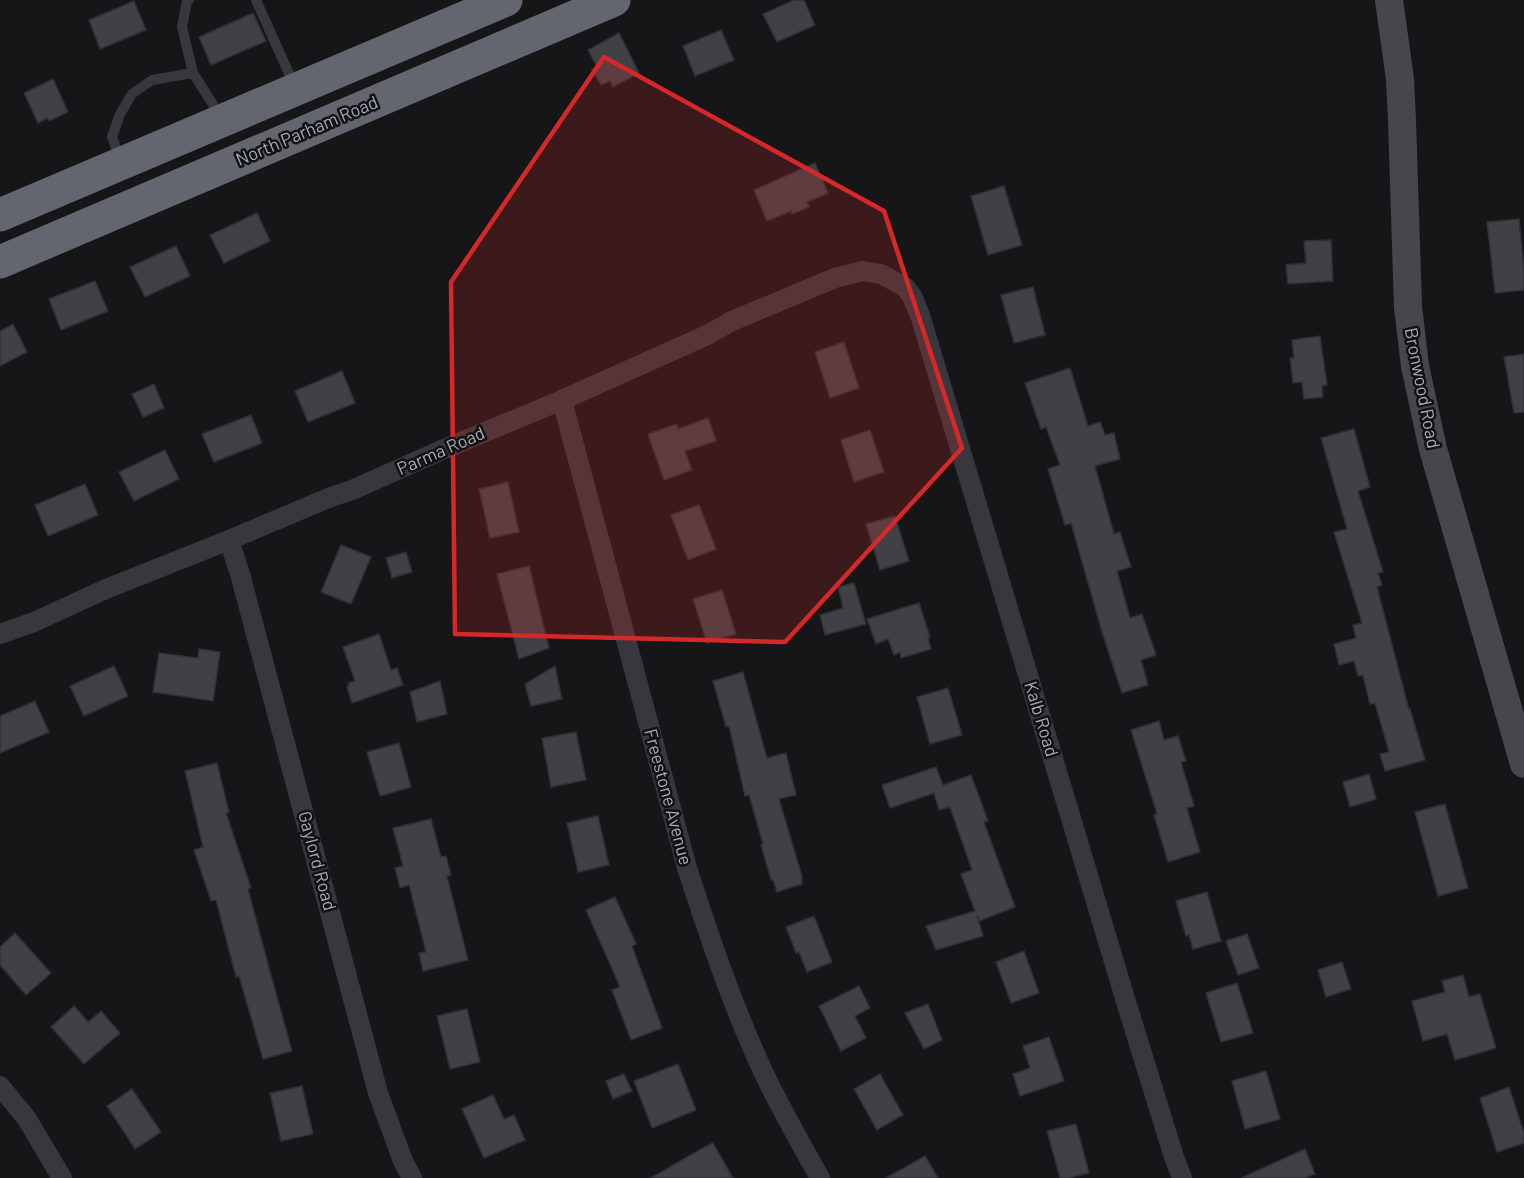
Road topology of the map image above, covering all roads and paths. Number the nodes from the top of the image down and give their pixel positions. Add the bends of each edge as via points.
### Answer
1 (189, 0) edge
2 (256, 0) edge
3 (614, 0) edge
4 (1389, 0) edge
5 (498, 2) edge
6 (512, 43) junction
7 (193, 73) junction
8 (296, 89) junction
9 (223, 120) junction
10 (121, 163) junction
11 (0, 215) edge
12 (0, 262) edge
13 (881, 274) joint
14 (562, 400) junction
15 (230, 540) junction
16 (0, 634) edge
17 (1524, 764) edge
18 (0, 1086) edge
19 (62, 1178) edge
20 (412, 1178) edge
21 (820, 1178) edge
22 (1182, 1178) edge

1 - 7 lane via 182,27
2 - 8 lane
3 - 6 highway, North Parham Road
4 - 17 street, Bronwood Road via 1400,80 1408,307 1415,366 1433,449
5 - 6 highway
5 - 8 highway
6 - 12 highway, North Parham Road
7 - 9 lane
7 - 10 lane via 152,80 132,94 112,137
8 - 9 highway
9 - 10 highway
10 - 11 highway
13 - 14 street, Parma Road via 863,271 835,278
13 - 22 street, Kalb Road via 905,287 920,315
14 - 15 street, Parma Road
14 - 21 street, Freestone Avenue via 687,868 710,939 770,1084
15 - 16 street, Parma Road
15 - 20 street, Gaylord Road via 378,1093
18 - 19 street via 27,1119

